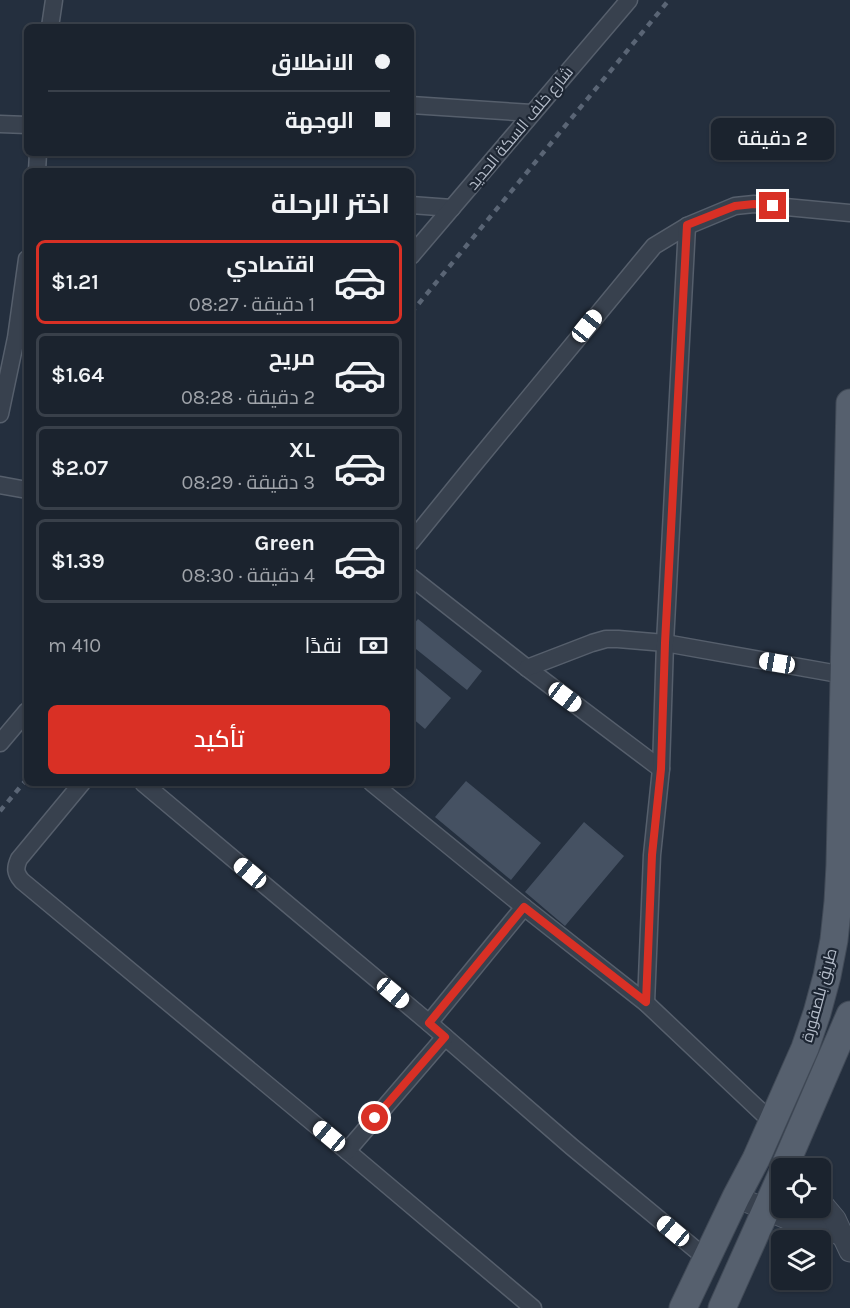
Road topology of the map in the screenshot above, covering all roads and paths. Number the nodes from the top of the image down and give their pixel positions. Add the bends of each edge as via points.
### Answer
1 (54, 0) edge
2 (628, 0) edge
3 (50, 24) edge
4 (414, 105) edge
5 (532, 113) junction
6 (0, 124) edge
7 (24, 126) edge
8 (414, 205) edge
9 (452, 208) junction
10 (850, 213) edge
11 (687, 225) junction
12 (414, 252) edge
13 (24, 302) edge
14 (21, 338) edge
15 (850, 402) edge
16 (0, 414) edge
17 (0, 485) edge
18 (24, 489) edge
19 (414, 538) edge
20 (414, 579) edge
21 (665, 643) junction
22 (527, 668) junction
23 (844, 675) junction
24 (24, 715) edge
25 (0, 743) edge
26 (661, 769) junction
27 (80, 786) edge
28 (147, 786) edge
29 (376, 786) edge
30 (524, 907) junction
31 (646, 1002) junction
32 (850, 1015) edge
33 (429, 1023) junction
34 (445, 1037) junction
35 (773, 1123) junction
36 (347, 1151) junction
37 (788, 1158) edge
38 (756, 1160) junction
39 (771, 1168) edge
40 (736, 1197) junction
41 (771, 1199) edge
42 (766, 1210) junction
43 (831, 1214) edge
44 (847, 1243) edge
45 (706, 1259) junction
46 (533, 1308) edge
47 (683, 1308) edge
48 (722, 1308) edge

1 - 3 street
2 - 5 street, شارع خلف السكة الحديد
4 - 5 street
5 - 9 street, شارع خلف السكة الحديد
6 - 7 street
8 - 9 street
9 - 12 street, شارع خلف السكة الحديد
10 - 11 street via 754,204 735,206
11 - 19 street via 646,255
11 - 21 street
13 - 14 street
14 - 16 street
15 - 23 main road, طريق بلصفورة
17 - 18 street
20 - 22 street
21 - 22 street via 606,639
21 - 23 street
21 - 26 street
22 - 26 street
23 - 35 main road, طريق بلصفورة via 840,865 834,940 818,1012
24 - 25 street
26 - 31 street via 652,855
27 - 36 street via 19,859 16,874 21,881
28 - 33 street
29 - 30 street
30 - 31 street
30 - 33 street
31 - 35 street
32 - 37 main road, طريق بلصفورة
33 - 34 street
34 - 36 street
34 - 45 street
35 - 38 main road, طريق بلصفورة
36 - 46 street
38 - 39 street
38 - 40 main road, طريق بلصفورة
40 - 42 street
40 - 45 main road, طريق بلصفورة
41 - 42 main road
42 - 44 street
42 - 48 main road
43 - 44 street
45 - 47 main road, طريق بلصفورة

